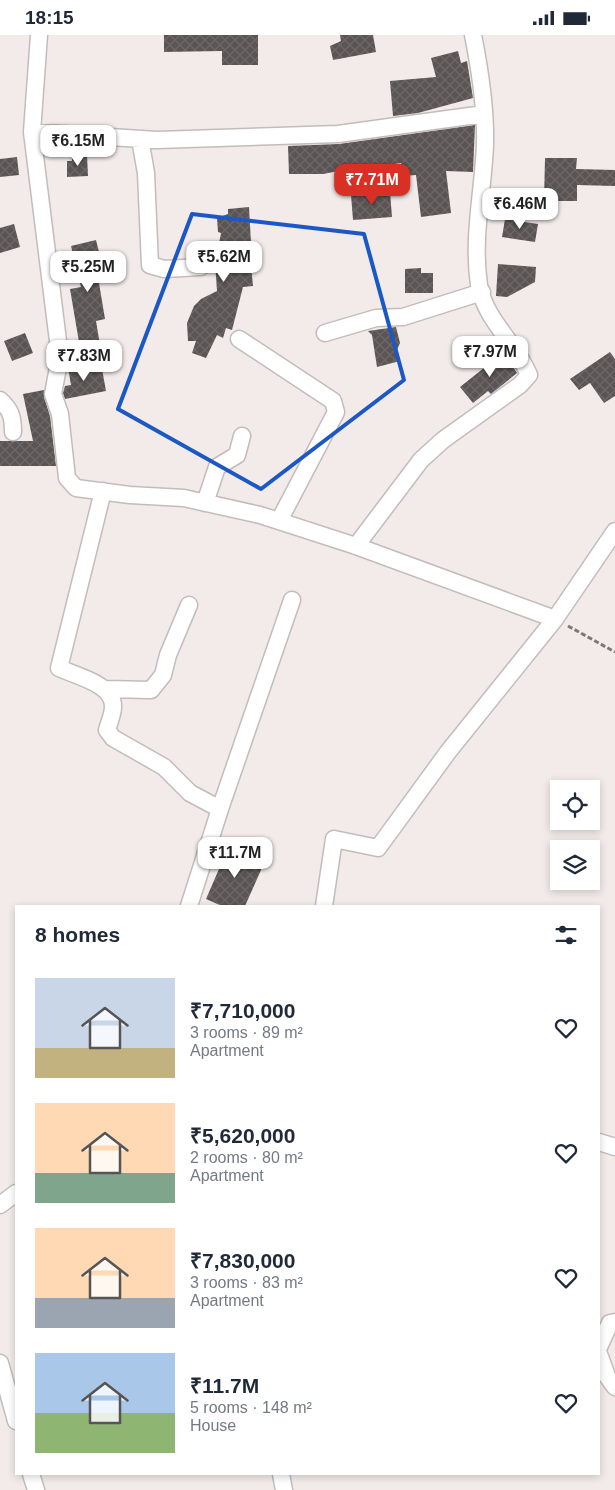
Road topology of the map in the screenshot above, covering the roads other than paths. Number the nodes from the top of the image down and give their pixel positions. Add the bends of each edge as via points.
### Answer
1 (39, 35) edge
2 (473, 35) edge
3 (484, 114) junction
4 (32, 132) junction
5 (140, 139) junction
6 (201, 267) dead end
7 (482, 292) junction
8 (325, 333) dead end
9 (240, 339) dead end
10 (0, 400) edge
11 (12, 432) dead end
12 (242, 436) dead end
13 (103, 491) junction
14 (204, 503) junction
15 (278, 521) junction
16 (615, 531) edge
17 (356, 545) junction
18 (292, 600) dead end
19 (189, 605) dead end
20 (555, 619) junction
21 (105, 689) junction
22 (220, 809) junction
23 (189, 905) edge
24 (324, 905) edge
25 (600, 1142) edge
26 (615, 1147) edge
27 (15, 1194) edge
28 (0, 1205) edge
29 (615, 1321) edge
30 (600, 1345) edge
31 (600, 1356) edge
32 (0, 1363) edge
33 (615, 1387) edge
34 (15, 1417) edge
35 (31, 1475) edge
36 (281, 1475) edge
37 (36, 1490) edge
38 (284, 1490) edge

1 - 4 street
2 - 3 street
3 - 5 street via 338,134
3 - 7 street via 476,245
4 - 5 street
4 - 13 street via 60,357 53,394 60,414 66,478 76,487
5 - 6 street via 146,173 150,265 164,269
7 - 8 street via 403,317 376,318
7 - 17 street via 491,317 523,360 529,375 421,460
9 - 15 street via 333,401 336,412
10 - 11 street via 9,408 13,418
12 - 14 street via 237,455 217,467
13 - 14 street
13 - 21 street via 59,668
14 - 15 street
15 - 17 street
16 - 20 street
17 - 20 street
18 - 22 street
19 - 21 street via 163,675 151,690
20 - 24 street via 448,753 378,848 334,839
21 - 22 street via 113,706 107,730 113,738 164,767 190,793
22 - 23 street
25 - 26 street
27 - 28 street
29 - 30 street via 610,1323
31 - 33 street
32 - 34 street
35 - 37 street
36 - 38 street

